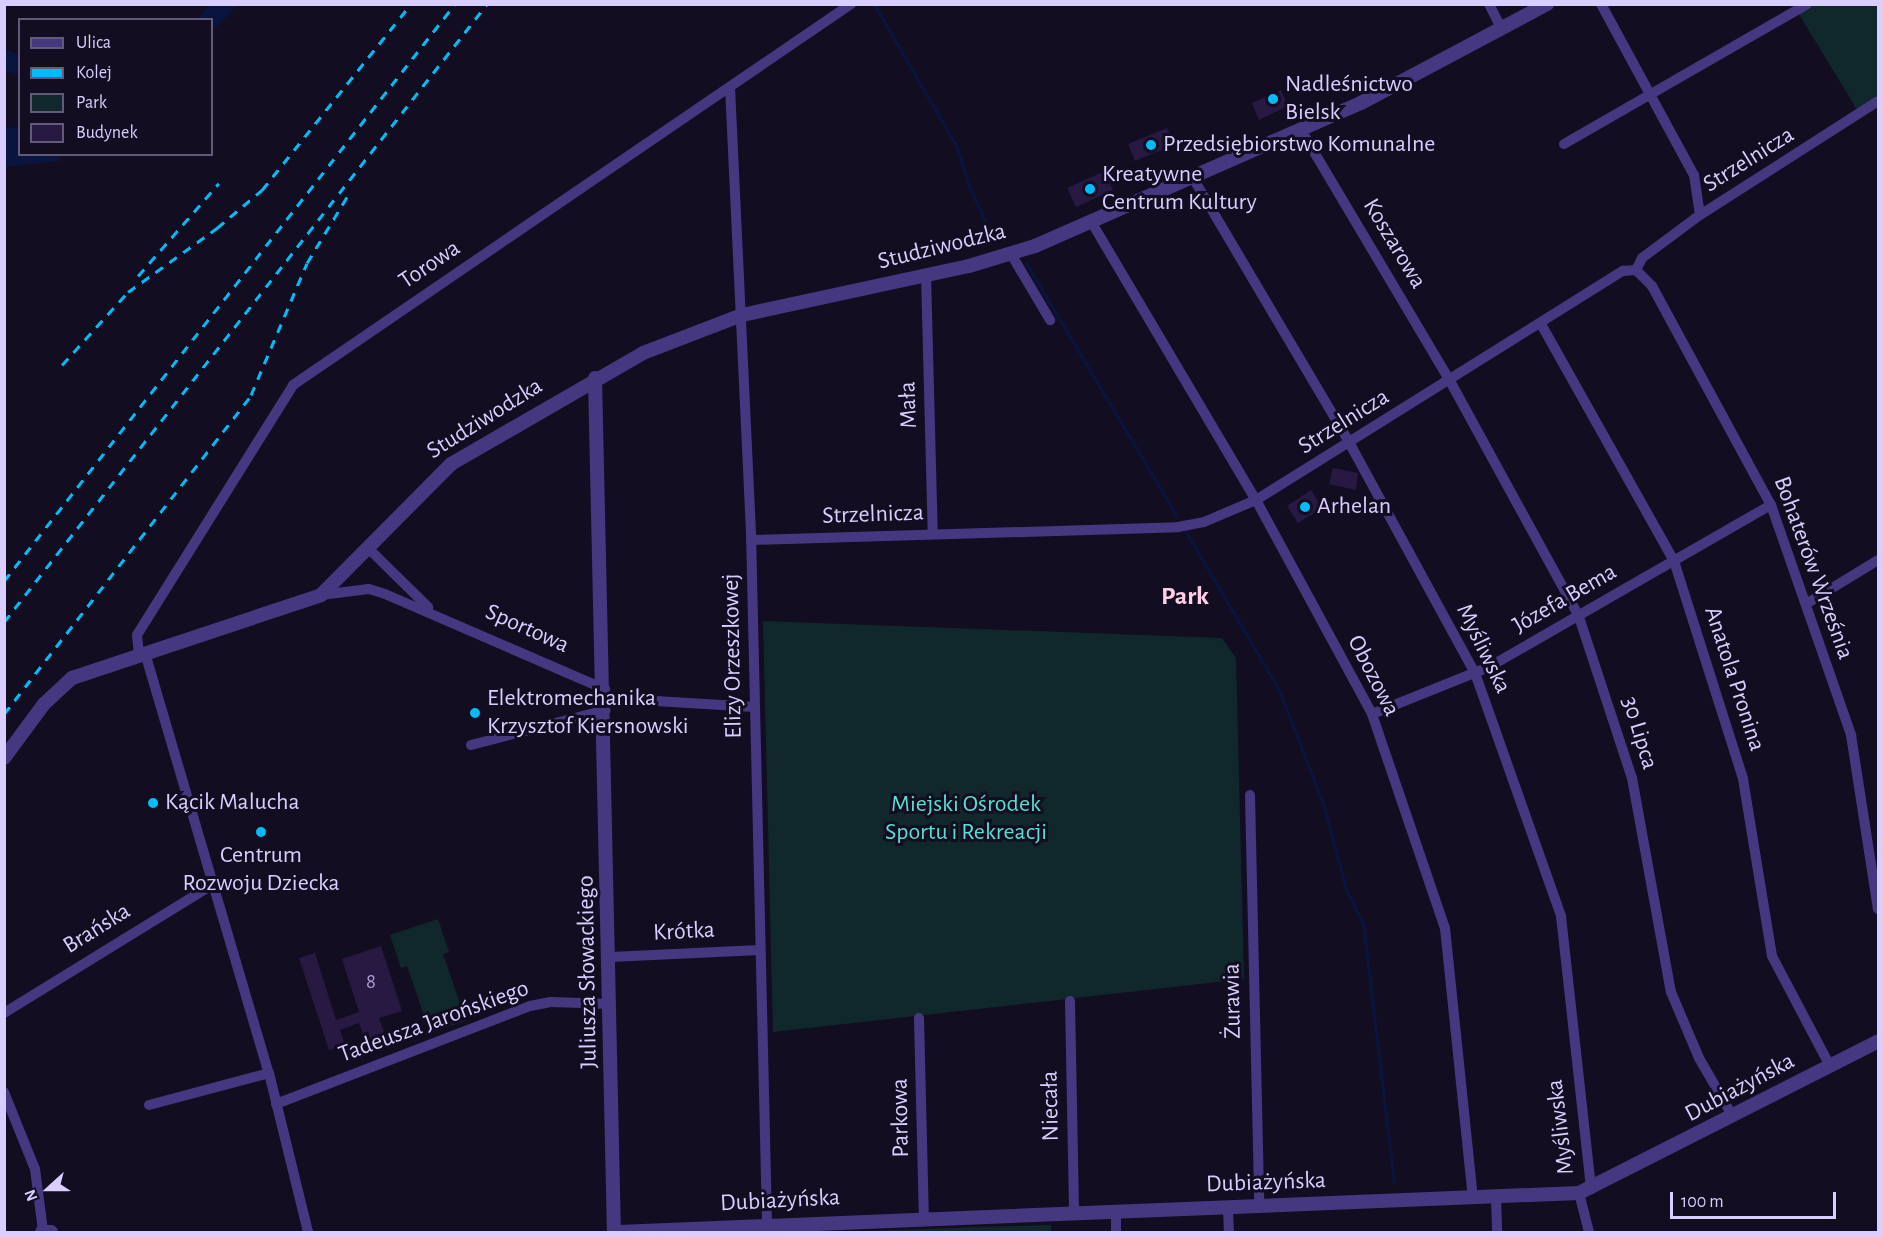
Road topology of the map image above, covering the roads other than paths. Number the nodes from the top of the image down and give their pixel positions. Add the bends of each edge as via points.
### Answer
1 (851, 4) edge
2 (1489, 4) edge
3 (1547, 4) edge
4 (1601, 4) edge
5 (1807, 4) edge
6 (1502, 29) junction
7 (730, 87) junction
8 (1650, 94) junction
9 (1878, 101) edge
10 (1301, 130) junction
11 (1564, 144) dead end
12 (1193, 178) junction
13 (1700, 215) junction
14 (1092, 223) junction
15 (1011, 254) junction
16 (1636, 270) junction
17 (926, 275) junction
18 (742, 315) junction
19 (1050, 320) dead end
20 (1541, 324) junction
21 (595, 378) junction
22 (1450, 381) junction
23 (1350, 444) junction
24 (1256, 500) junction
25 (1771, 505) junction
26 (933, 534) junction
27 (751, 540) junction
28 (369, 549) junction
29 (1878, 560) edge
30 (1674, 561) junction
31 (321, 595) junction
32 (1806, 604) junction
33 (430, 610) junction
34 (1579, 617) junction
35 (142, 653) junction
36 (1475, 673) junction
37 (606, 699) junction
38 (755, 706) junction
39 (1372, 714) junction
40 (471, 745) dead end
41 (4, 758) edge
42 (1250, 795) dead end
43 (214, 884) junction
44 (1878, 909) edge
45 (760, 950) junction
46 (610, 957) junction
47 (1070, 1000) dead end
48 (611, 1004) junction
49 (4, 1013) edge
50 (920, 1018) dead end
51 (1878, 1041) edge
52 (1830, 1066) junction
53 (269, 1073) junction
54 (4, 1092) edge
55 (276, 1104) junction
56 (149, 1105) dead end
57 (1733, 1117) junction
58 (1585, 1191) junction
59 (1496, 1198) junction
60 (1473, 1199) junction
61 (1259, 1206) junction
62 (1228, 1207) junction
63 (1116, 1210) junction
64 (1074, 1212) junction
65 (924, 1217) junction
66 (767, 1224) junction
67 (45, 1232) edge
68 (308, 1233) edge
69 (616, 1233) edge
70 (1116, 1233) edge
71 (1229, 1233) edge
72 (1497, 1233) edge
73 (1589, 1233) edge

1 - 7 street, Torowa
2 - 6 street
3 - 6 street, Studziwodzka
4 - 8 street
5 - 8 street
6 - 10 street, Studziwodzka
7 - 18 street, Elizy Orzeszkowej
7 - 35 street, Torowa via 293,385 137,635
8 - 11 street
8 - 13 street via 1694,175
9 - 13 street, Strzelnicza
10 - 12 street, Studziwodzka
10 - 22 street, Koszarowa
12 - 14 street, Studziwodzka
12 - 23 street, Myśliwska
13 - 16 street, Strzelnicza via 1642,258
14 - 15 street, Studziwodzka
14 - 24 street, Obozowa
15 - 17 street, Studziwodzka
15 - 19 street
16 - 20 street, Strzelnicza via 1623,271
16 - 25 street, Bohaterów Września via 1652,286
17 - 18 street, Studziwodzka
17 - 26 street, Mała
18 - 21 street, Studziwodzka via 684,334
18 - 27 street, Elizy Orzeszkowej
20 - 22 street, Strzelnicza
20 - 30 street, Anatola Pronina
21 - 28 street, Studziwodzka via 451,464
21 - 37 street, Juliusza Słowackiego
22 - 23 street, Strzelnicza
22 - 34 street, 30 Lipca
23 - 24 street, Strzelnicza
23 - 36 street, Myśliwska
24 - 26 street, Strzelnicza via 1182,526
24 - 39 street, Obozowa
25 - 30 street, Józefa Bema
25 - 32 street, Bohaterów Września
26 - 27 street, Strzelnicza
27 - 38 street, Elizy Orzeszkowej
28 - 31 street, Sportowa
28 - 33 street, Sportowa
29 - 32 street
30 - 34 street, Józefa Bema
30 - 52 street, Anatola Pronina via 1743,779 1772,956
31 - 33 street, Sportowa via 369,589
31 - 35 street, Sportowa
32 - 44 street, Bohaterów Września via 1851,735
33 - 37 street, Sportowa
34 - 36 street, Józefa Bema
34 - 57 street, 30 Lipca via 1635,790 1671,992 1699,1058
35 - 41 street, Sportowa via 90,670 58,689
35 - 43 street
36 - 39 street, Józefa Bema
36 - 58 street, Myśliwska via 1560,916
37 - 38 street, Sportowa
37 - 40 street
37 - 46 street, Juliusza Słowackiego
38 - 45 street, Elizy Orzeszkowej
39 - 60 street, Obozowa via 1445,928
42 - 61 street, Żurawia
43 - 49 street, Brańska
43 - 53 street
45 - 46 street, Krótka
45 - 66 street, Elizy Orzeszkowej
46 - 48 street, Juliusza Słowackiego
47 - 64 street, Niecała
48 - 55 street, Tadeusza Jarońskiego via 551,1002 530,1006
48 - 69 street, Juliusza Słowackiego
50 - 65 street, Parkowa
51 - 52 street, Dubiażyńska
52 - 57 street, Dubiażyńska
53 - 55 street
53 - 56 street
54 - 67 street via 35,1169
55 - 68 street
57 - 58 street, Dubiażyńska
58 - 59 street, Dubiażyńska
58 - 73 street, Myśliwska
59 - 60 street, Dubiażyńska
59 - 72 street
60 - 61 street, Dubiażyńska
61 - 62 street, Dubiażyńska
62 - 63 street, Dubiażyńska
62 - 71 street
63 - 64 street, Dubiażyńska
63 - 70 street
64 - 65 street, Dubiażyńska
65 - 66 street, Dubiażyńska
66 - 69 street, Dubiażyńska

